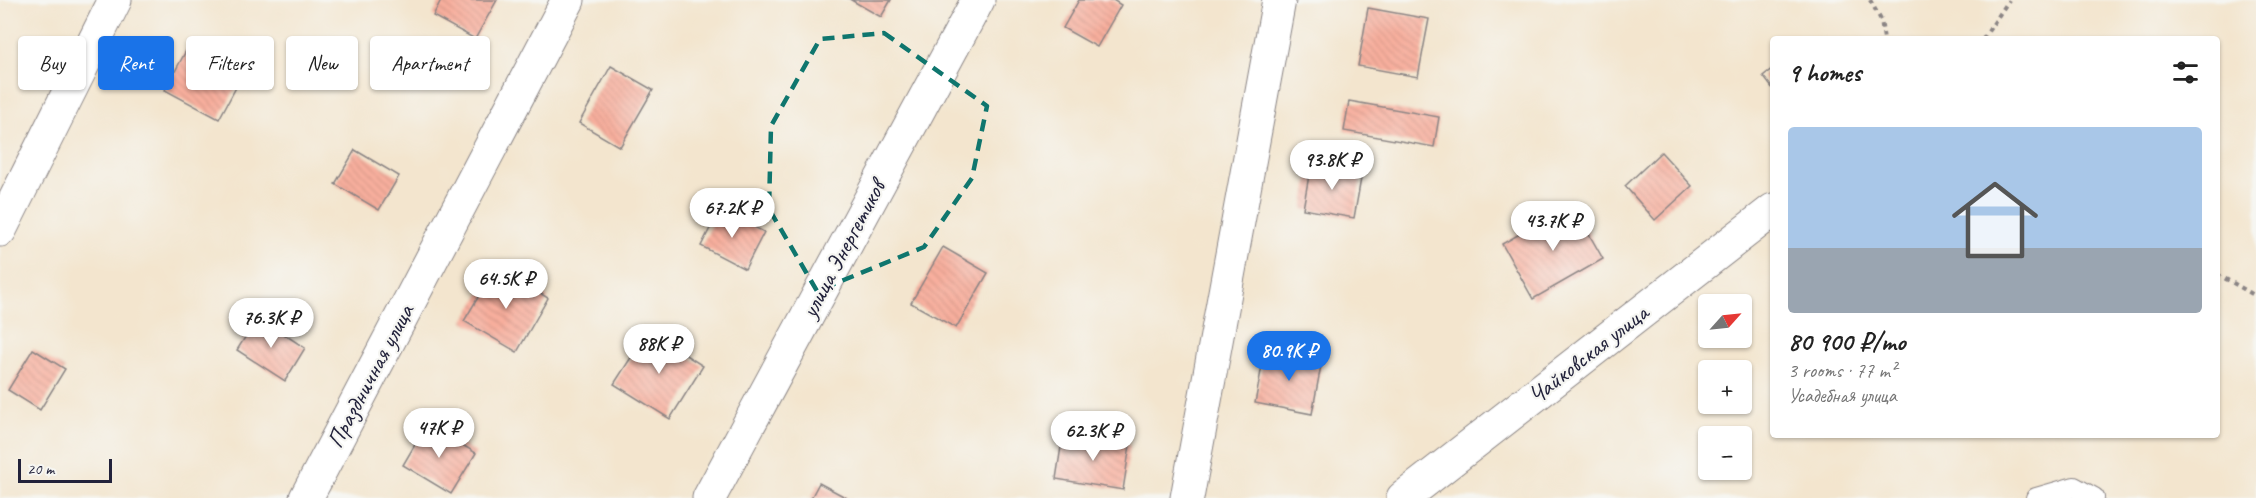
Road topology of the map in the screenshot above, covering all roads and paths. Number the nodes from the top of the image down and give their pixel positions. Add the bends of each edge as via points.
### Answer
1 (115, 0) edge
2 (568, 0) edge
3 (978, 0) edge
4 (1279, 0) edge
5 (1870, 0) edge
6 (2009, 0) edge
7 (1884, 36) edge
8 (1985, 36) edge
9 (1770, 212) edge
10 (0, 230) edge
11 (2220, 276) edge
12 (2256, 296) edge
13 (306, 498) edge
14 (709, 498) edge
15 (1187, 498) edge
16 (1403, 498) edge
17 (2036, 498) edge
18 (2094, 498) edge

1 - 10 street
2 - 13 street, Праздничная улица
3 - 14 street, улица Энергетиков
4 - 15 street
5 - 7 path via 1881,20
6 - 8 path
9 - 16 street, Чайковская улица
11 - 12 path
17 - 18 lane via 2074,487

